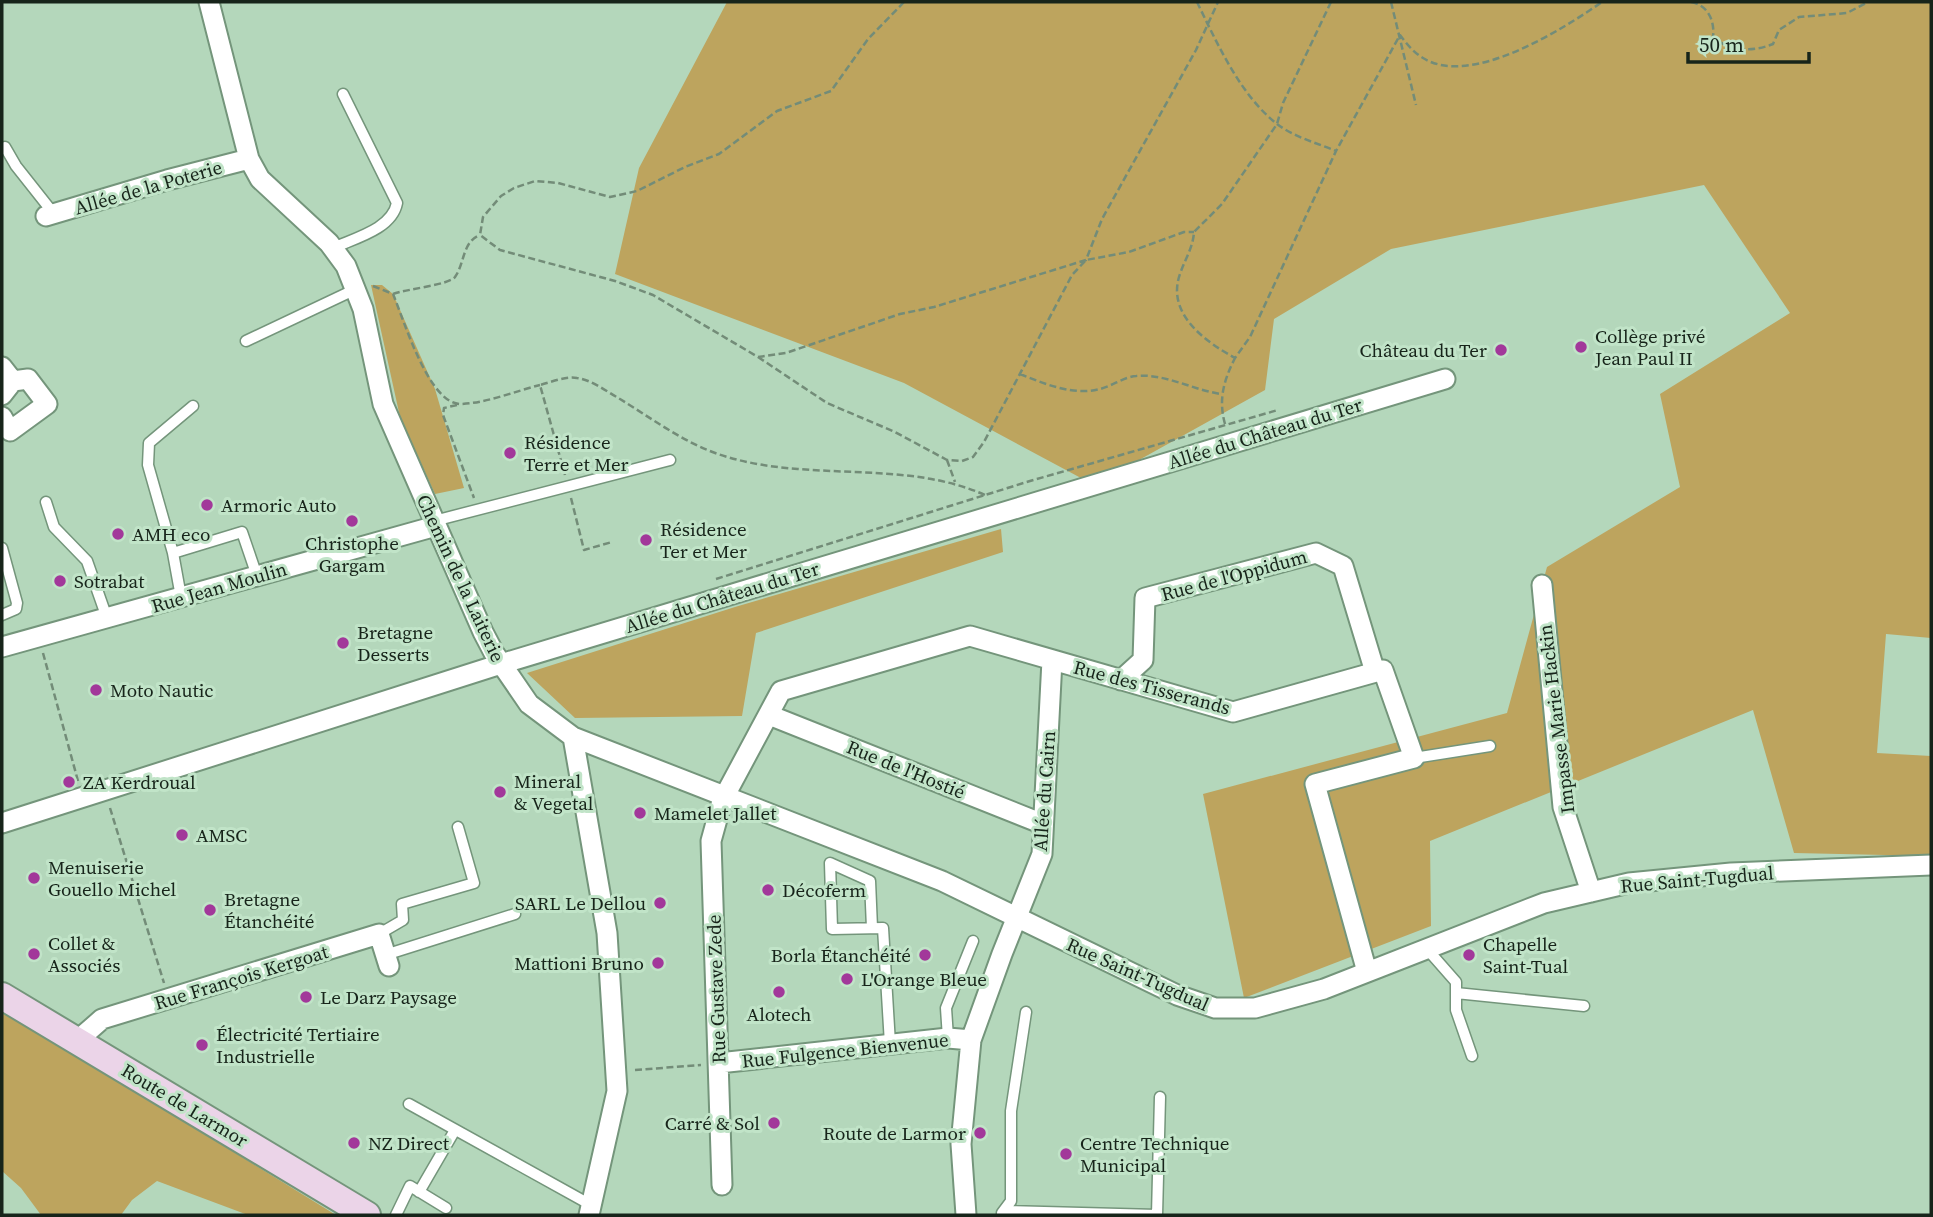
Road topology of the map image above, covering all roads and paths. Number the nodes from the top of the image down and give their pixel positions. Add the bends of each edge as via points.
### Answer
1 (209, 2) edge
2 (904, 2) edge
3 (1198, 2) edge
4 (1218, 2) edge
5 (1331, 2) edge
6 (1391, 2) edge
7 (1602, 2) edge
8 (1692, 2) edge
9 (1868, 2) edge
10 (1208, 24) junction
11 (1399, 35) junction
12 (343, 94) dead end
13 (1416, 105) dead end
14 (1277, 124) junction
15 (5, 147) dead end
16 (1336, 152) junction
17 (249, 159) junction
18 (50, 215) joint
19 (1194, 232) junction
20 (480, 235) junction
21 (333, 248) junction
22 (1086, 260) junction
23 (356, 288) junction
24 (393, 294) junction
25 (246, 341) dead end
26 (758, 357) junction
27 (1236, 358) junction
28 (1020, 374) junction
29 (1444, 379) dead end
30 (5, 381) edge
31 (540, 385) junction
32 (1221, 394) junction
33 (460, 404) junction
34 (193, 406) dead end
35 (2, 417) edge
36 (1225, 424) junction
37 (1293, 425) junction
38 (670, 460) dead end
39 (947, 460) junction
40 (565, 475) dead end
41 (956, 482) junction
42 (570, 495) dead end
43 (985, 495) junction
44 (46, 502) dead end
45 (478, 510) junction
46 (435, 524) junction
47 (612, 542) dead end
48 (2, 548) edge
49 (173, 552) junction
50 (257, 576) junction
51 (708, 582) dead end
52 (1542, 585) dead end
53 (181, 597) junction
54 (2, 615) edge
55 (107, 618) junction
56 (39, 637) junction
57 (2, 648) edge
58 (1052, 660) junction
59 (501, 664) junction
60 (1375, 672) junction
61 (1121, 680) junction
62 (769, 715) junction
63 (573, 737) junction
64 (1490, 746) dead end
65 (1414, 758) junction
66 (105, 791) junction
67 (725, 796) junction
68 (82, 798) junction
69 (2, 823) edge
70 (1044, 824) junction
71 (458, 827) dead end
72 (1931, 865) edge
73 (1591, 892) junction
74 (514, 914) dead end
75 (1018, 919) junction
76 (872, 928) junction
77 (379, 934) junction
78 (972, 941) dead end
79 (1427, 949) junction
80 (387, 960) joint
81 (1367, 972) junction
82 (1456, 993) junction
83 (2, 996) edge
84 (169, 999) junction
85 (1584, 1006) dead end
86 (1026, 1012) dead end
87 (948, 1038) junction
88 (78, 1040) junction
89 (971, 1040) junction
90 (890, 1044) junction
91 (1472, 1056) dead end
92 (719, 1063) junction
93 (616, 1072) junction
94 (1160, 1097) dead end
95 (409, 1104) dead end
96 (455, 1130) junction
97 (722, 1185) dead end
98 (419, 1192) junction
99 (446, 1208) dead end
100 (590, 1210) edge
101 (1002, 1213) edge
102 (367, 1215) edge
103 (396, 1215) edge
104 (966, 1215) edge

1 - 17 street, Chemin de la Laiterie
2 - 20 path via 868,38 831,92 777,111 719,154 637,191 610,197 558,183 535,181 514,188 483,217
3 - 10 path
4 - 10 path
5 - 14 path
6 - 11 path
7 - 11 path via 1559,32 1491,60 1462,66 1424,59
8 - 9 path via 1707,12 1714,25 1713,37 1723,45 1755,51 1773,44 1779,30 1799,17 1847,13
10 - 14 path via 1245,86
10 - 22 path via 1102,219
11 - 13 path
11 - 16 path
12 - 21 lane via 397,204 395,214 381,226
14 - 16 path
14 - 19 path via 1222,204
15 - 18 lane
16 - 27 path
17 - 18 street, Allée de la Poterie
17 - 21 street, Chemin de la Laiterie via 260,179
19 - 22 path
19 - 27 path via 1176,288 1176,303 1182,315 1211,342
20 - 24 path via 470,243 454,279
20 - 26 path via 500,250 653,295
21 - 23 street, Chemin de la Laiterie
22 - 26 path via 786,353
22 - 28 path via 1072,275
23 - 24 path via 379,286
23 - 25 lane
23 - 46 street, Chemin de la Laiterie via 383,404
24 - 33 path via 430,383 445,398
26 - 39 path via 827,403
27 - 32 path
28 - 32 path via 1081,392 1135,376
28 - 39 path via 1002,413 973,457
29 - 37 street, Allée du Château du Ter
30 - 35 street via 28,379 47,404 10,430
31 - 33 path
31 - 40 path
31 - 41 path via 573,377 584,380 696,444 737,460 808,471 922,475
32 - 36 path
33 - 45 path via 444,408 443,415
34 - 49 lane via 149,443 148,466
36 - 37 path via 1277,408
36 - 43 path
37 - 59 street, Allée du Château du Ter
38 - 45 lane
39 - 41 path
41 - 43 path
42 - 47 path via 584,550
43 - 51 path
44 - 55 lane via 54,527 87,561
45 - 46 lane
46 - 50 street, Rue Jean Moulin
46 - 59 street, Chemin de la Laiterie
48 - 54 lane via 17,603 13,612
49 - 50 lane via 242,533
49 - 53 lane
50 - 53 street, Rue Jean Moulin
52 - 73 street, Impasse Marie Hackin via 1563,807
53 - 55 street, Rue Jean Moulin
55 - 56 street, Rue Jean Moulin
56 - 57 street, Rue Jean Moulin
56 - 68 path
58 - 61 street, Rue des Tisserands
58 - 62 street, Rue des Tisserands via 970,636 781,691
58 - 70 street, Allée du Cairn
59 - 63 street, Chemin de la Laiterie via 529,704
59 - 66 street, Allée du Château du Ter
60 - 61 street, Rue des Tisserands via 1233,712
60 - 61 street, Rue de l'Oppidum via 1343,566 1316,553 1145,598 1143,660
60 - 65 street via 1383,670
62 - 67 street, Rue des Tisserands
62 - 70 street, Rue de l'Hostié
63 - 67 street, Rue Saint-Tugdual
63 - 93 street via 607,933
64 - 65 lane
65 - 81 street via 1315,785
66 - 68 street, Allée du Château du Ter
66 - 84 path
67 - 75 street, Rue Saint-Tugdual via 942,881
67 - 92 street, Rue Gustave Zede via 711,841
68 - 69 street, Allée du Château du Ter
70 - 75 street, Allée du Cairn via 1042,854
71 - 77 lane via 474,883 402,904 404,920
72 - 73 street, Rue Saint-Tugdual via 1731,873 1629,883
73 - 79 street, Rue Saint-Tugdual via 1544,903
74 - 80 lane
75 - 81 street, Rue Saint-Tugdual via 1215,1009 1255,1008
75 - 89 street, Allée du Cairn
76 - 76 lane via 832,929 830,863 870,881
76 - 90 lane via 883,928
77 - 80 street
77 - 84 street, Rue François Kergoat
78 - 87 lane via 946,1008
79 - 81 street, Rue Saint-Tugdual
79 - 82 lane via 1456,982
82 - 85 lane
82 - 91 lane via 1456,1010
83 - 88 main road, Route de Larmor
84 - 88 street, Rue François Kergoat via 102,1019
86 - 101 lane via 1012,1111 1012,1200
87 - 89 street, Rue Fulgence Bienvenue
87 - 90 street, Rue Fulgence Bienvenue
88 - 102 main road, Route de Larmor
89 - 104 street, Allée du Cairn via 961,1144
90 - 92 street, Rue Fulgence Bienvenue
92 - 93 path
92 - 97 street, Rue Gustave Zede
93 - 100 street via 617,1091
94 - 101 lane via 1157,1215
95 - 96 lane
96 - 98 lane
96 - 100 lane
98 - 99 lane
98 - 103 lane via 410,1186

